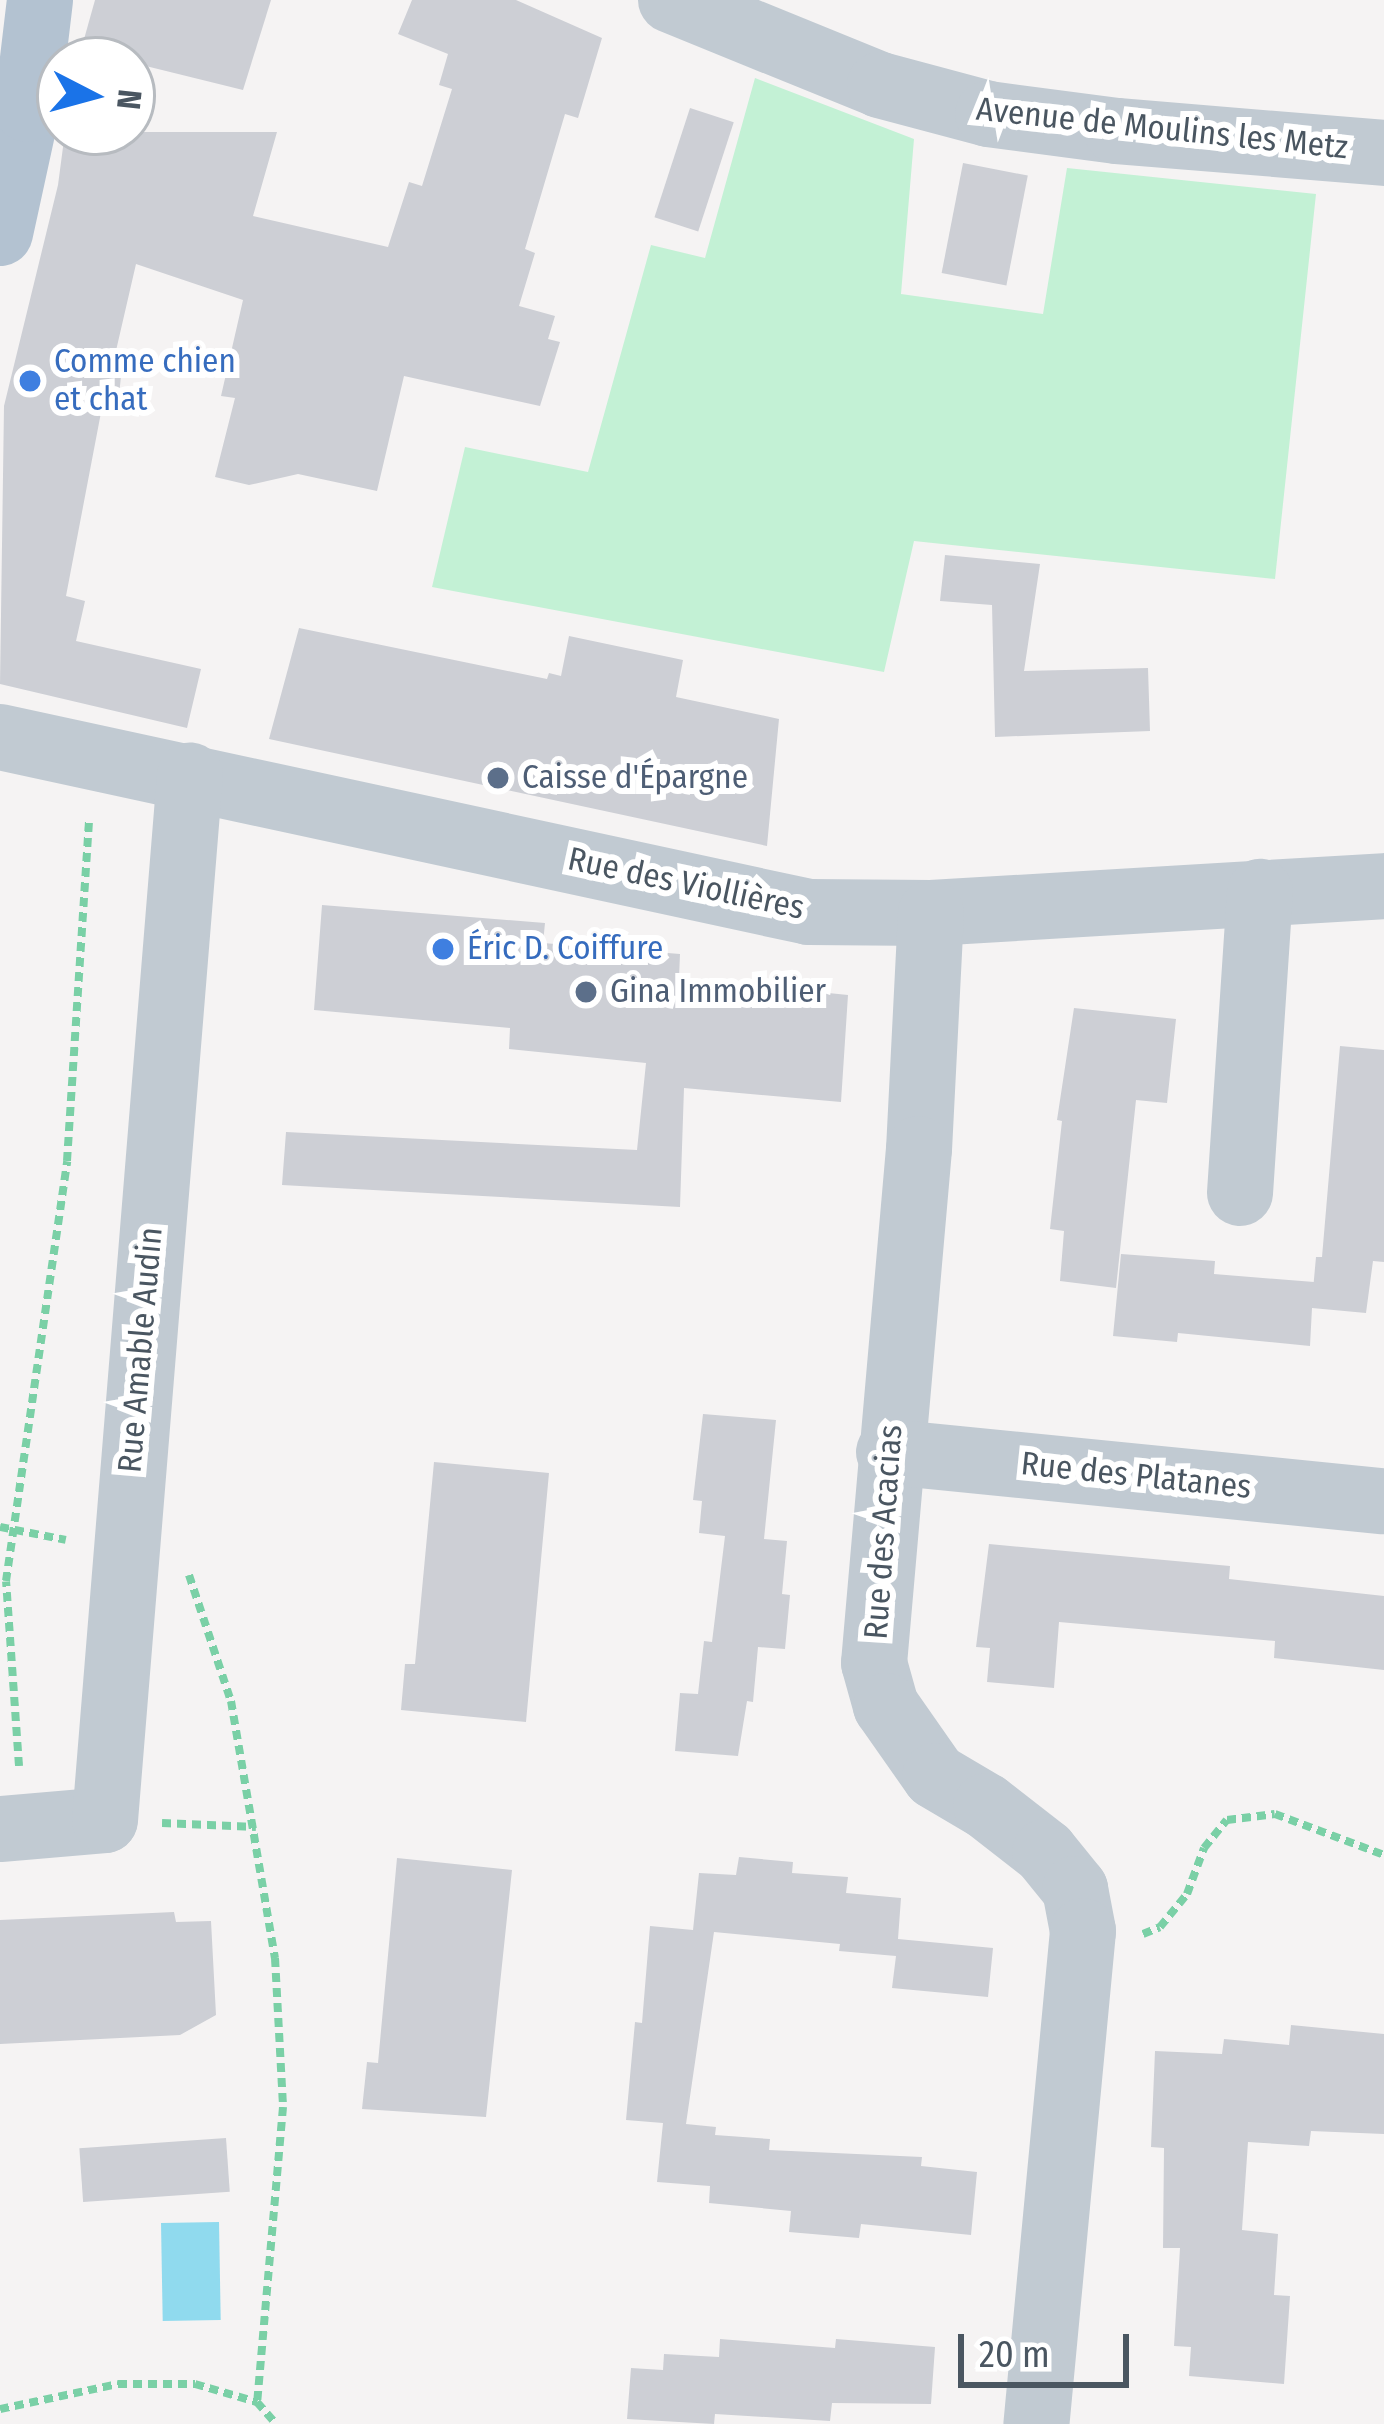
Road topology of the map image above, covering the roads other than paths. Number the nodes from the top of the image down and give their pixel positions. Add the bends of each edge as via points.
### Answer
1 (40, 0) edge
2 (671, 0) edge
3 (1384, 153) edge
4 (0, 233) edge
5 (0, 737) edge
6 (190, 775) junction
7 (1384, 886) edge
8 (1260, 892) junction
9 (931, 913) junction
10 (1240, 1193) dead end
11 (889, 1452) junction
12 (1384, 1501) edge
13 (12, 1828) edge
14 (1036, 2424) edge

1 - 4 main road
2 - 3 street, Avenue de Moulins les Metz via 880,85 988,113
5 - 6 street, Rue des Viollières
6 - 9 street, Rue des Viollières via 809,913
6 - 13 street, Rue Amable Audin via 105,1820
7 - 8 street, Rue des Viollières
8 - 9 street, Rue des Viollières
8 - 10 street
9 - 11 street, Rue des Acacias via 919,1149
11 - 12 street, Rue des Platanes
11 - 14 street, Rue des Acacias via 874,1663 886,1706 935,1776 1045,1852 1075,1888 1083,1931

